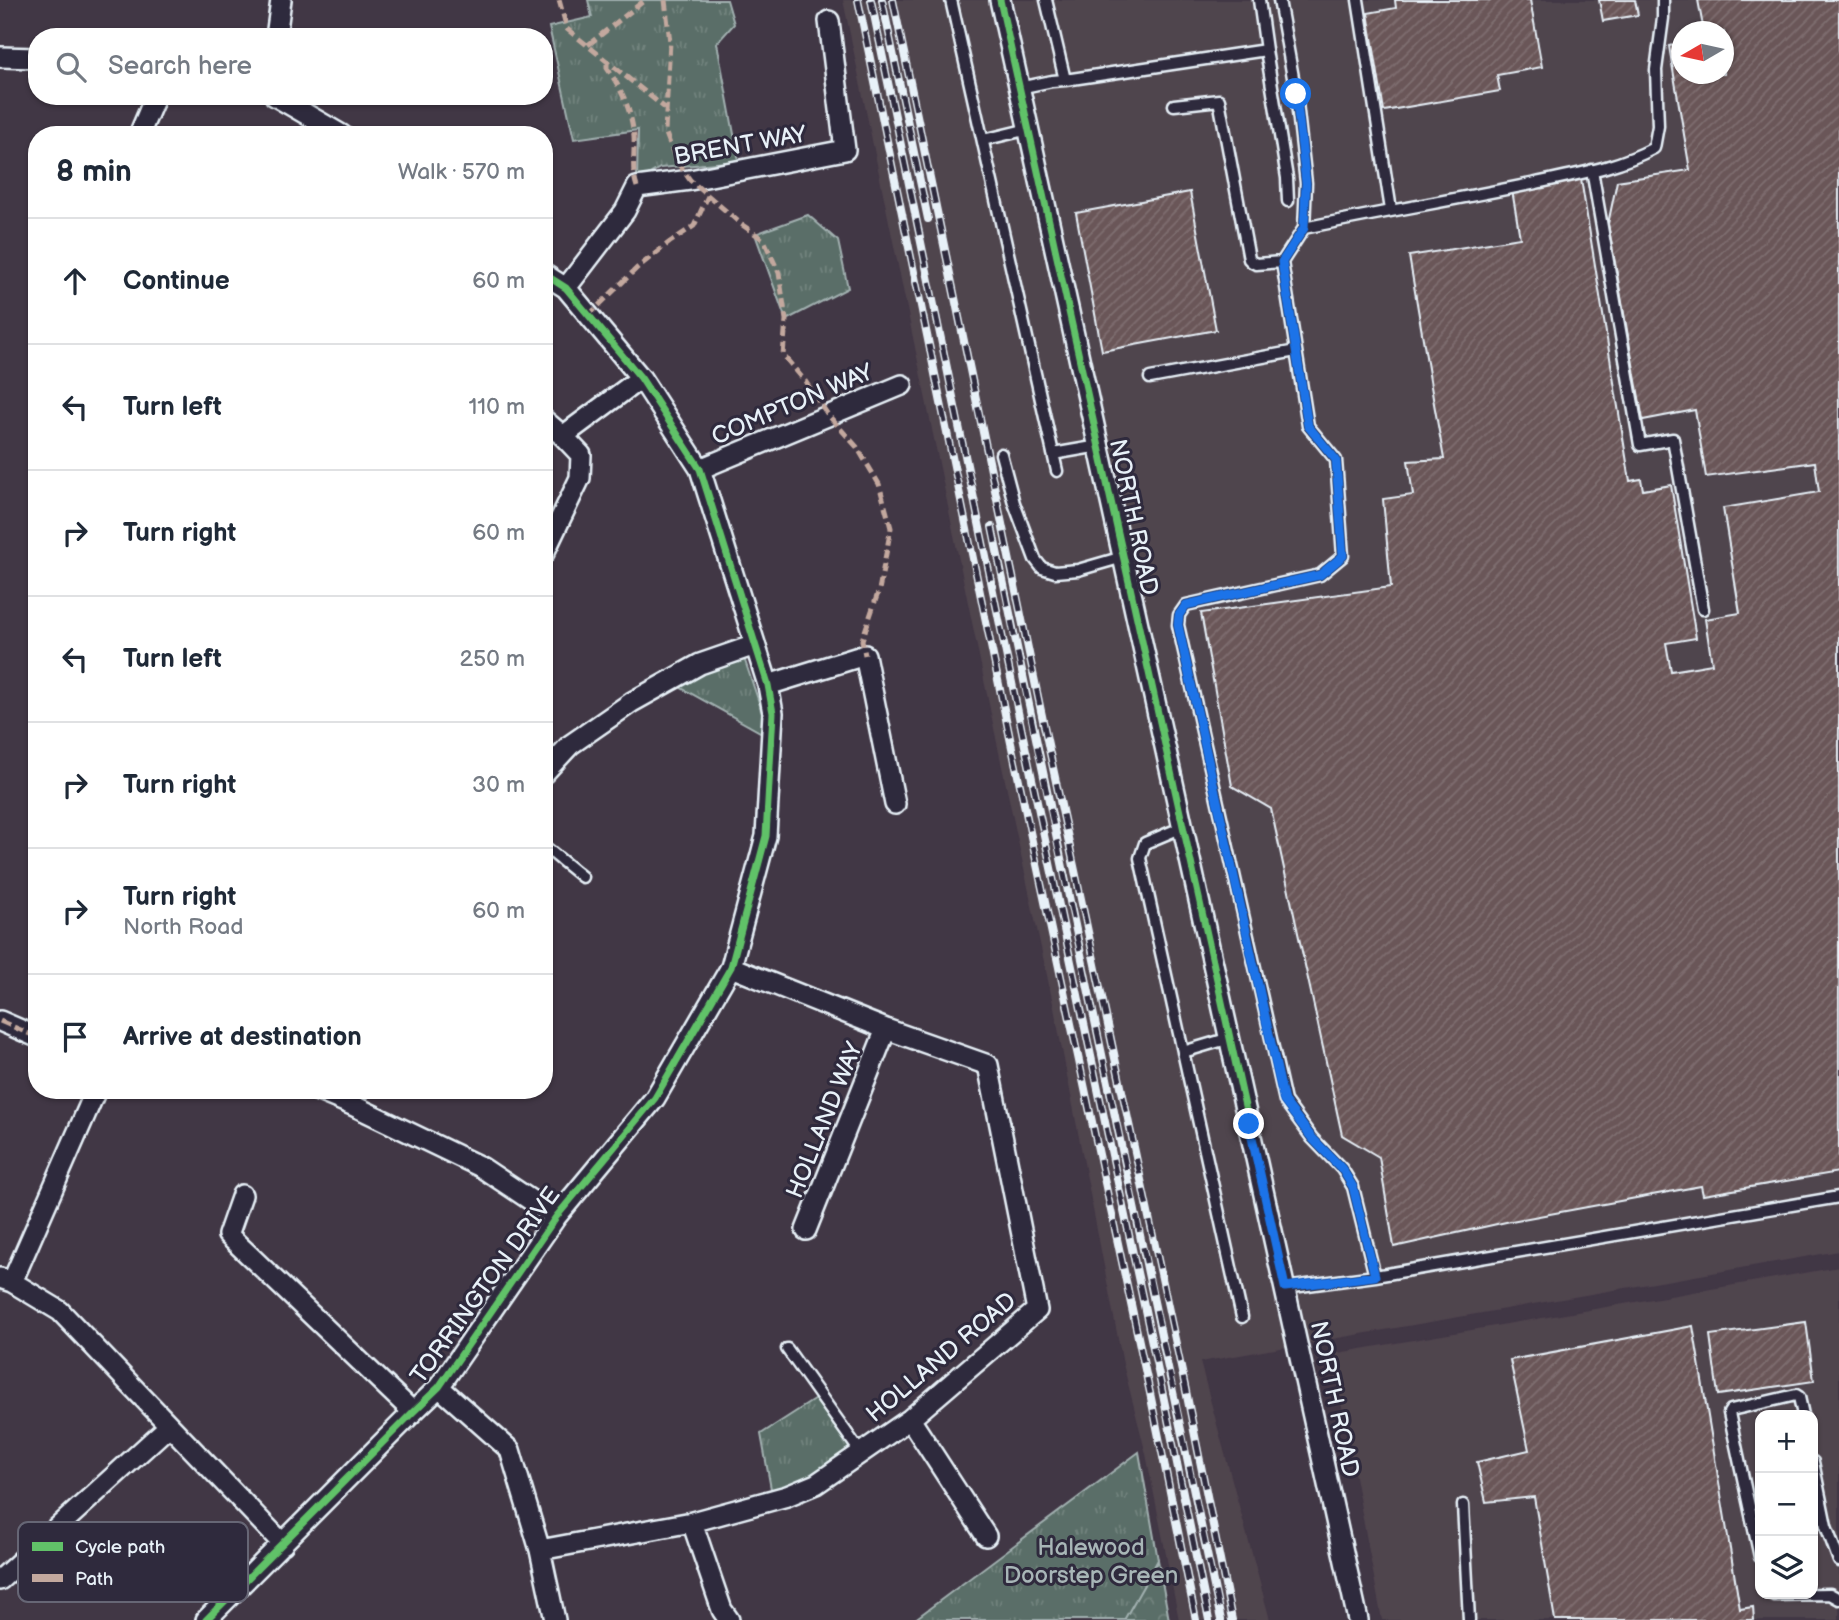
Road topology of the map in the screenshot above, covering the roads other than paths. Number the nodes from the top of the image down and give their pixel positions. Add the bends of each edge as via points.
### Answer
1 (281, 0) edge
2 (951, 0) edge
3 (1000, 0) edge
4 (1046, 0) edge
5 (1259, 0) edge
6 (1279, 0) edge
7 (1358, 0) edge
8 (1663, 0) edge
9 (830, 21) dead end
10 (277, 28) edge
11 (1266, 50) junction
12 (0, 57) edge
13 (28, 58) edge
14 (1065, 80) junction
15 (1019, 88) junction
16 (152, 105) edge
17 (290, 105) edge
18 (1174, 105) dead end
19 (143, 126) edge
20 (327, 126) edge
21 (1028, 129) junction
22 (983, 139) junction
23 (1591, 170) junction
24 (1288, 201) dead end
25 (1391, 210) junction
26 (1304, 228) junction
27 (1282, 262) junction
28 (553, 280) edge
29 (566, 288) junction
30 (1296, 351) junction
31 (641, 378) junction
32 (1150, 378) dead end
33 (902, 385) dead end
34 (553, 428) edge
35 (563, 436) junction
36 (1099, 446) junction
37 (1001, 454) dead end
38 (1053, 454) junction
39 (701, 469) junction
40 (1057, 471) dead end
41 (553, 534) edge
42 (1123, 557) junction
43 (1703, 609) dead end
44 (755, 645) junction
45 (768, 685) junction
46 (553, 763) edge
47 (895, 804) dead end
48 (1183, 827) junction
49 (553, 853) edge
50 (582, 877) dead end
51 (731, 967) junction
52 (0, 1021) edge
53 (886, 1029) junction
54 (28, 1033) edge
55 (1230, 1038) junction
56 (1183, 1052) junction
57 (92, 1099) edge
58 (357, 1099) edge
59 (242, 1195) dead end
60 (1839, 1197) edge
61 (555, 1217) junction
62 (806, 1230) dead end
63 (1375, 1276) junction
64 (6, 1280) edge
65 (1285, 1287) junction
66 (1242, 1317) dead end
67 (787, 1349) dead end
68 (439, 1387) junction
69 (1802, 1410) edge
70 (413, 1412) junction
71 (910, 1419) junction
72 (169, 1426) junction
73 (861, 1453) junction
74 (1815, 1473) edge
75 (1463, 1505) dead end
76 (64, 1522) edge
77 (692, 1522) junction
78 (986, 1536) dead end
79 (1755, 1536) edge
80 (283, 1544) junction
81 (540, 1550) junction
82 (1839, 1561) edge
83 (18, 1564) edge
84 (248, 1579) edge
85 (0, 1580) edge
86 (1818, 1594) edge
87 (1839, 1599) edge
88 (224, 1602) edge
89 (206, 1620) edge
90 (555, 1620) edge
91 (729, 1620) edge
92 (1358, 1620) edge
93 (1469, 1620) edge

1 - 10 street
2 - 22 lane
3 - 15 street, NORTH ROAD
4 - 14 lane
5 - 11 lane
6 - 26 lane via 1301,131
7 - 25 lane
8 - 23 lane via 1654,148 1634,159
9 - 29 street, BRENT WAY via 845,150 637,187 625,211
11 - 14 lane
11 - 24 lane
12 - 13 street
14 - 15 lane
15 - 21 street, NORTH ROAD
16 - 19 street
17 - 20 street
18 - 27 lane via 1219,100 1249,259 1256,264
21 - 22 lane
21 - 36 street, NORTH ROAD
22 - 38 lane
23 - 25 lane
23 - 43 lane via 1640,445 1673,439
25 - 26 lane
26 - 27 lane
27 - 30 lane
28 - 29 street, TORRINGTON DRIVE
29 - 31 street, TORRINGTON DRIVE
30 - 32 lane
30 - 63 lane via 1308,426 1336,460 1343,556 1320,575 1186,605 1178,625 1284,1101 1353,1187
31 - 35 street
31 - 39 street, TORRINGTON DRIVE
33 - 39 street, COMPTON WAY
34 - 35 street
35 - 41 street via 580,455 580,478
36 - 38 lane
36 - 42 street, NORTH ROAD
37 - 42 lane via 1014,503 1042,568 1079,570
38 - 40 lane
39 - 44 street, TORRINGTON DRIVE
42 - 48 street, NORTH ROAD
44 - 45 street, TORRINGTON DRIVE
44 - 46 street via 700,664 632,702 570,745
45 - 47 street via 865,655
45 - 51 street, TORRINGTON DRIVE via 772,713 766,836
48 - 55 street, NORTH ROAD
48 - 56 lane via 1145,843 1140,858
49 - 50 lane
51 - 53 street, HOLLAND ROAD
51 - 61 street, TORRINGTON DRIVE via 655,1098
52 - 54 street
53 - 62 street, HOLLAND WAY
53 - 71 street, HOLLAND ROAD via 988,1065 1037,1310
55 - 56 lane
55 - 65 street, NORTH ROAD
56 - 66 lane
57 - 64 street
58 - 61 street via 481,1167
59 - 70 street via 228,1235
60 - 63 lane
61 - 68 street, TORRINGTON DRIVE
63 - 65 lane
64 - 72 street via 60,1311
65 - 92 street, NORTH ROAD
67 - 73 lane
68 - 70 street, TORRINGTON DRIVE
68 - 81 street via 510,1450
69 - 79 lane via 1796,1395 1729,1413
70 - 80 street, TORRINGTON DRIVE
71 - 73 street, HOLLAND ROAD
71 - 78 street
72 - 76 street
72 - 80 street
73 - 77 street, HOLLAND ROAD via 816,1484 787,1496
74 - 82 lane
75 - 93 lane
77 - 81 street, HOLLAND ROAD
77 - 91 street
80 - 84 street, TORRINGTON DRIVE
81 - 90 street
83 - 85 street
86 - 87 lane
88 - 89 street, TORRINGTON DRIVE

